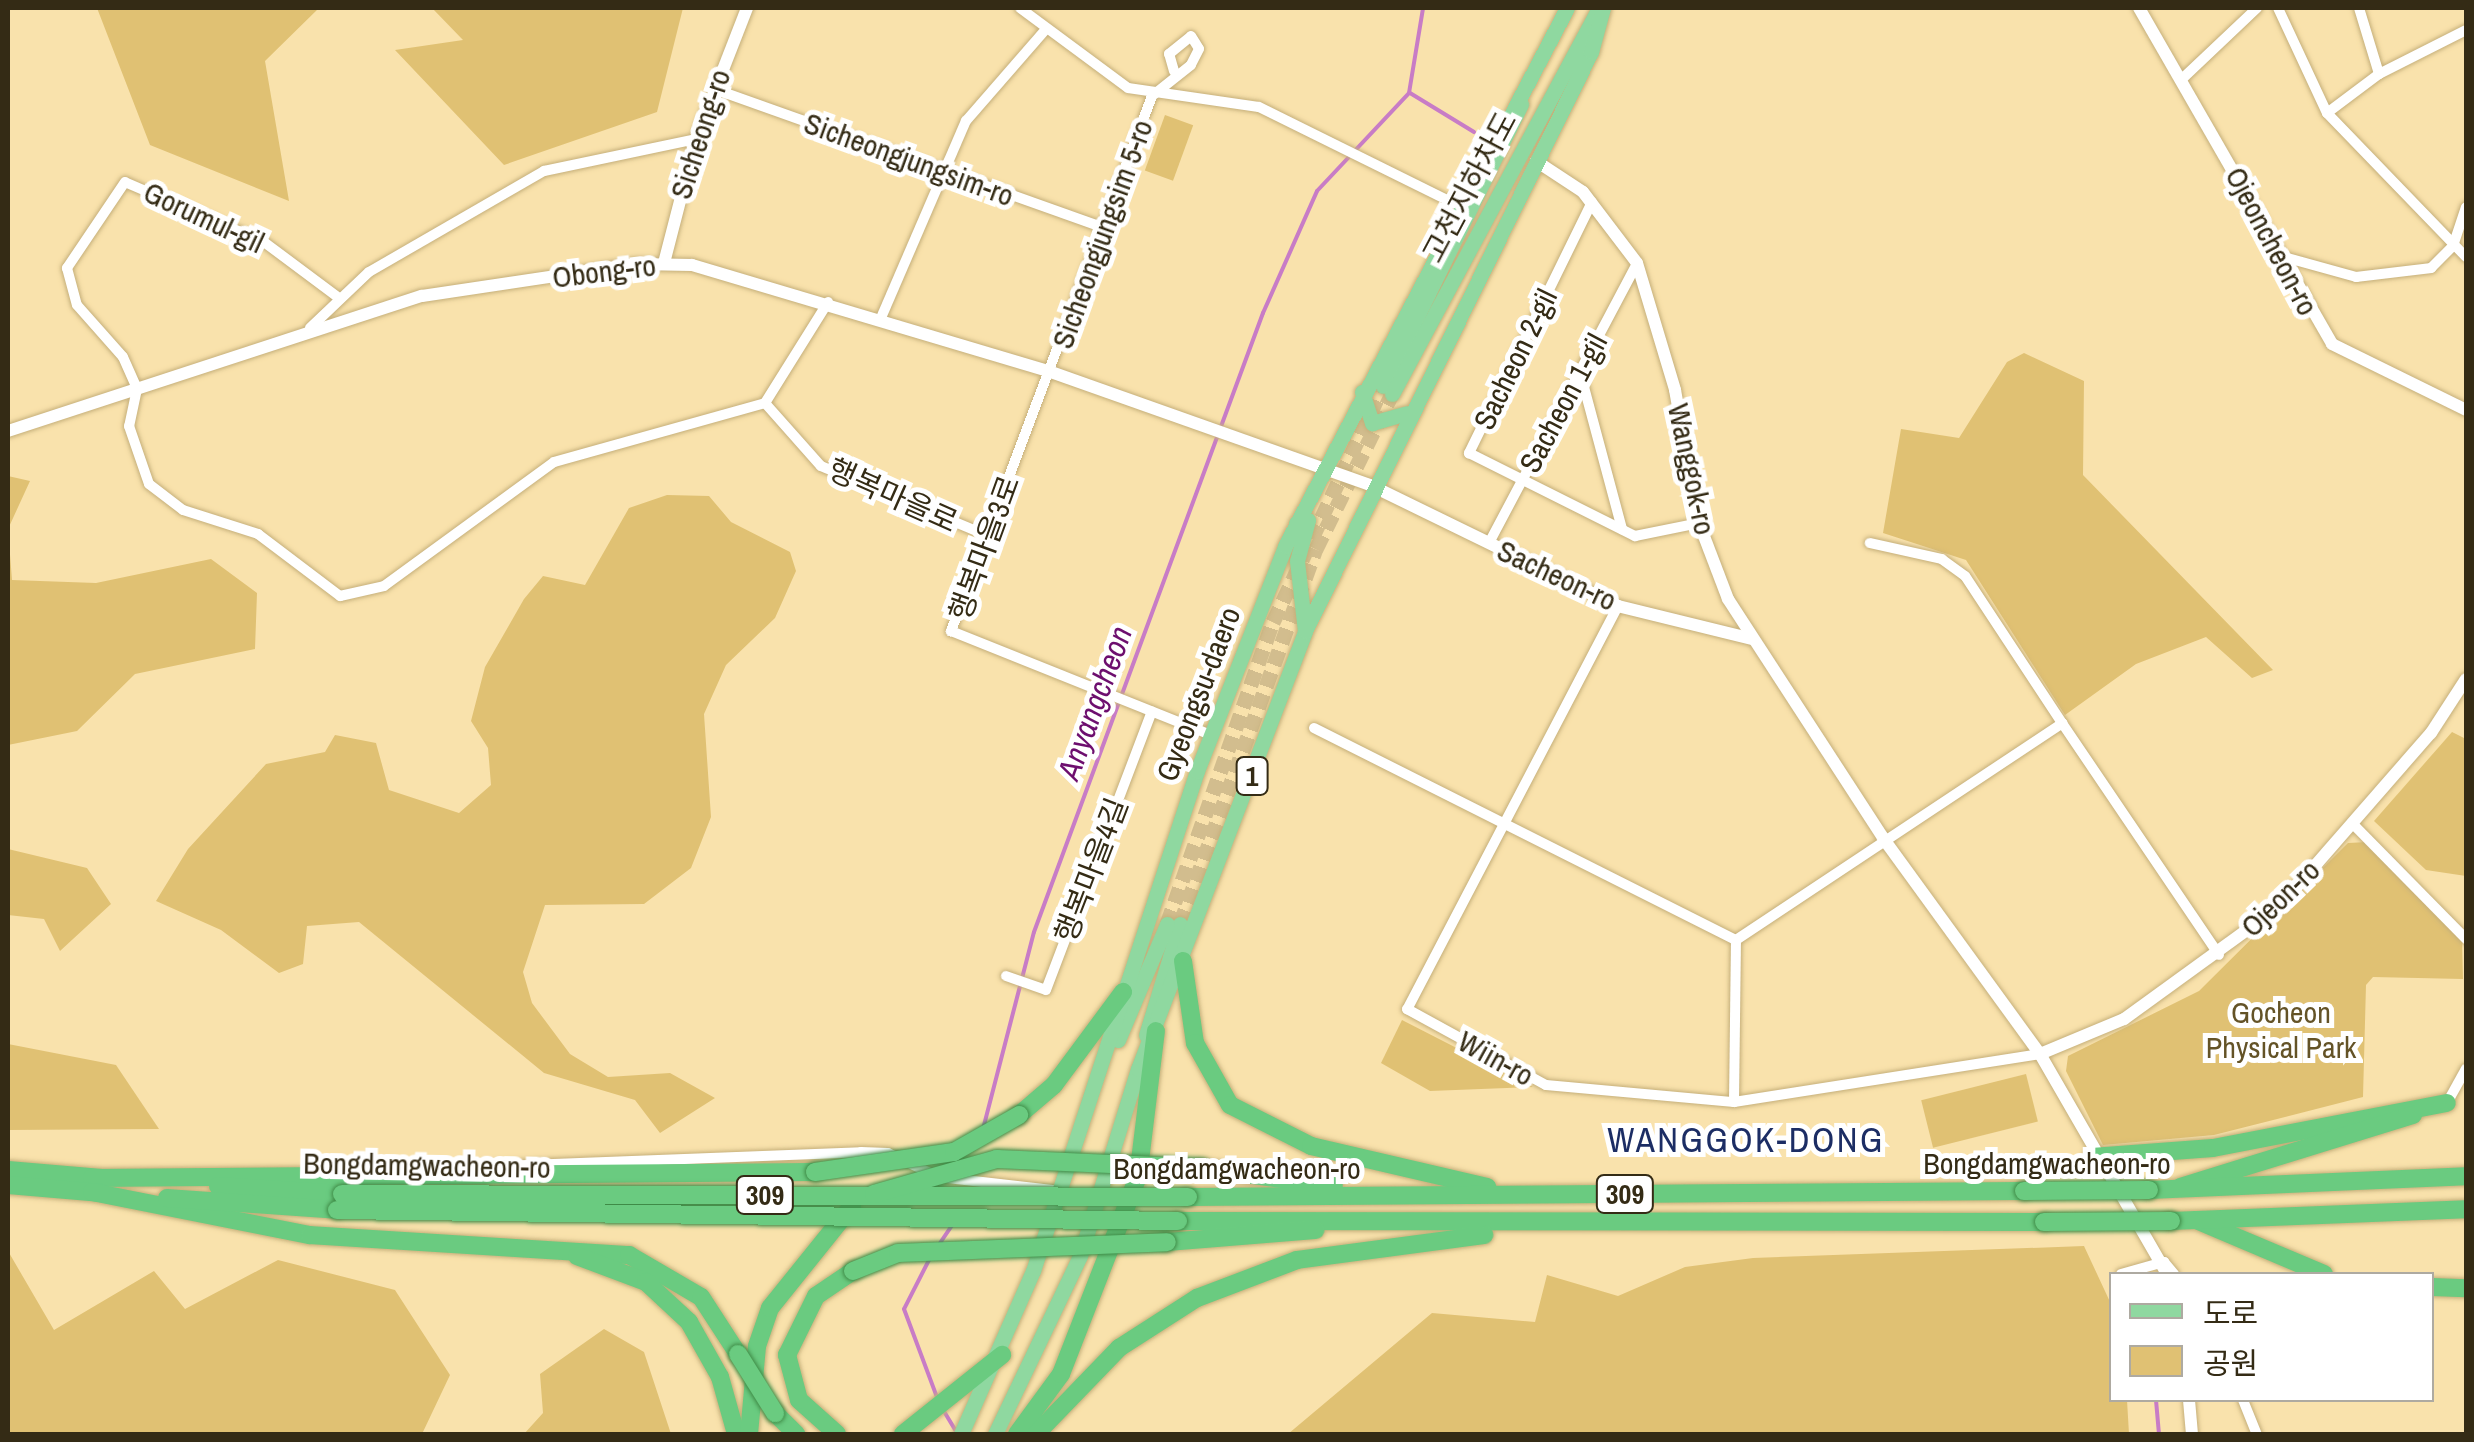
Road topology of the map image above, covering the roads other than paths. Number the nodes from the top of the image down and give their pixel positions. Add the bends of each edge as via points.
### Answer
1 (748, 8) edge
2 (1020, 8) edge
3 (1567, 8) edge
4 (1602, 8) edge
5 (2139, 8) edge
6 (2257, 8) edge
7 (2278, 8) edge
8 (2359, 8) edge
9 (1045, 30) junction
10 (2466, 30) edge
11 (1174, 71) dead end
12 (2378, 74) junction
13 (2183, 78) junction
14 (1530, 82) junction
15 (714, 89) junction
16 (1152, 96) junction
17 (2328, 113) junction
18 (696, 139) junction
19 (1536, 161) junction
20 (945, 172) junction
21 (1592, 202) junction
22 (1457, 205) junction
23 (2466, 208) edge
24 (1104, 228) junction
25 (2453, 246) junction
26 (2466, 257) edge
27 (2284, 258) junction
28 (1637, 262) junction
29 (664, 263) junction
30 (339, 298) junction
31 (828, 300) junction
32 (882, 318) junction
33 (310, 328) junction
34 (1580, 371) junction
35 (1052, 372) junction
36 (1362, 388) junction
37 (137, 389) junction
38 (764, 403) junction
39 (2466, 410) edge
40 (1406, 413) junction
41 (8, 431) edge
42 (1321, 472) junction
43 (1523, 479) junction
44 (1370, 485) junction
45 (1699, 523) junction
46 (1296, 524) junction
47 (1622, 529) junction
48 (986, 535) junction
49 (1870, 542) dead end
50 (1490, 543) junction
51 (1618, 606) junction
52 (1305, 630) junction
53 (1752, 639) junction
54 (2466, 679) edge
55 (1152, 711) junction
56 (2062, 723) junction
57 (1314, 728) dead end
58 (1211, 735) junction
59 (1503, 823) junction
60 (2352, 823) junction
61 (1883, 838) junction
62 (2466, 938) edge
63 (1736, 940) junction
64 (2220, 955) junction
65 (1183, 961) junction
66 (1006, 976) dead end
67 (1123, 992) junction
68 (1156, 1031) junction
69 (2040, 1054) junction
70 (1104, 1068) junction
71 (1138, 1068) junction
72 (2466, 1069) edge
73 (1734, 1102) junction
74 (2457, 1103) edge
75 (2092, 1156) junction
76 (448, 1169) dead end
77 (8, 1170) edge
78 (2466, 1176) edge
79 (8, 1185) edge
80 (92, 1185) junction
81 (2173, 1190) junction
82 (1060, 1191) junction
83 (1394, 1194) junction
84 (1517, 1194) junction
85 (340, 1202) junction
86 (2466, 1209) edge
87 (2196, 1220) junction
88 (1355, 1223) junction
89 (1576, 1228) junction
90 (547, 1248) junction
91 (2169, 1270) edge
92 (2319, 1272) edge
93 (2434, 1287) edge
94 (2466, 1288) edge
95 (1002, 1355) junction
96 (2189, 1402) edge
97 (2244, 1402) edge
98 (965, 1428) edge
99 (736, 1434) edge
100 (749, 1434) edge
101 (796, 1434) edge
102 (837, 1434) edge
103 (903, 1434) edge
104 (995, 1434) edge
105 (1018, 1434) edge
106 (1036, 1434) edge
107 (2192, 1434) edge
108 (2257, 1434) edge

1 - 15 street, Sicheong-ro
2 - 9 street
3 - 14 main road, Gyeongsu-daero / 1
4 - 14 main road, 고천지하차도 / 1 via 1387,390
4 - 19 main road, 1
5 - 13 street, Ojeoncheon-ro
6 - 13 street
7 - 17 street
8 - 12 street
9 - 16 street via 1094,70
9 - 20 street via 966,120
10 - 12 street
11 - 16 street
12 - 17 street
13 - 27 street, Ojeoncheon-ro
14 - 22 main road, Gyeongsu-daero / 1
15 - 18 street, Sicheong-ro
15 - 20 street, Sicheongjungsim-ro
16 - 22 street via 1259,107
16 - 24 street, Sicheongjungsim 5-ro
17 - 25 street
18 - 29 street, Sicheong-ro
18 - 30 street via 544,171
19 - 21 street, Wanggok-ro
19 - 40 main road, 1
20 - 24 street, Sicheongjungsim-ro
20 - 32 street
21 - 28 street, Wanggok-ro
21 - 43 street, Sacheon 2-gil via 1469,453
22 - 36 main road, Gyeongsu-daero / 1
23 - 25 street
24 - 35 street, Sicheongjungsim 5-ro
25 - 26 street
25 - 27 street via 2431,268 2356,276
27 - 39 street, Ojeoncheon-ro via 2305,310 2332,344
28 - 34 street, Sacheon 1-gil
28 - 45 street, Wanggok-ro via 1675,390
29 - 31 street, Obong-ro
29 - 33 street, Obong-ro via 422,296
30 - 33 street
30 - 37 street, Gorumul-gil via 264,242 125,182 67,268 77,306 123,356
31 - 32 street, Obong-ro
31 - 38 street
32 - 35 street, Obong-ro
33 - 37 street, Obong-ro
34 - 43 street, Sacheon 1-gil
34 - 47 street
35 - 42 street, Obong-ro
35 - 48 street, 행복마을3로
36 - 40 main road via 1372,423
36 - 42 main road, Gyeongsu-daero / 1
37 - 38 street via 129,426 149,484 183,510 258,534 340,596 384,586 554,462
37 - 41 street, Obong-ro
38 - 48 street, 행복마을로 via 822,466
40 - 44 main road, 1
42 - 44 street
42 - 46 main road, Gyeongsu-daero / 1
43 - 47 street, Sacheon 2-gil
43 - 50 street, Sacheon 1-gil
44 - 50 street, Sacheon-ro
44 - 52 main road, 1
45 - 47 street, Sacheon 2-gil via 1635,536
45 - 53 street, Wanggok-ro
46 - 52 main road via 1308,520 1296,561
46 - 58 main road, Gyeongsu-daero / 1
48 - 55 street, 행복마을3로 via 951,631
49 - 56 street via 1942,559 1964,576
50 - 51 street, Sacheon-ro
51 - 53 street, Sacheon-ro
51 - 59 street, Wiin-ro
52 - 65 main road, 1
53 - 61 street, Wanggok-ro
54 - 60 street, Ojeon-ro
55 - 58 street, 행복마을3로
55 - 66 street, 행복마을4길 via 1046,990
56 - 61 street
56 - 64 street
57 - 59 street
58 - 67 main road, Gyeongsu-daero / 1
59 - 63 street
59 - 73 street, Wiin-ro via 1408,1009 1546,1086
60 - 62 street
60 - 64 street, Ojeon-ro via 2279,906
61 - 63 street
61 - 69 street, Wanggok-ro
63 - 73 street
64 - 69 street, Ojeon-ro via 2124,1019
65 - 68 main road, 1
65 - 84 highway via 1195,1044 1230,1104 1311,1146
67 - 70 main road, Gyeongsu-daero / 1
67 - 80 highway, bridge via 1054,1085 1019,1115 954,1152 815,1172 361,1172
68 - 71 main road, 1
68 - 105 highway via 1147,1149 1040,1411
69 - 73 street, Wiin-ro
69 - 75 street, Wanggok-ro
70 - 71 main road, 1 via 1174,924
70 - 82 main road, Gyeongsu-daero / 1
71 - 104 main road, 1 via 1080,1256
72 - 74 street
74 - 75 highway via 2214,1148
74 - 81 highway
75 - 91 street, Wanggok-ro
76 - 82 street via 888,1153 964,1178 1008,1178
77 - 80 highway, Bongdamgwacheon-ro / 309
78 - 81 highway, Bongdamgwacheon-ro / 309
79 - 80 highway, Bongdamgwacheon-ro / 309
80 - 85 highway, Bongdamgwacheon-ro / 309
80 - 90 highway via 332,1237
81 - 84 highway, Bongdamgwacheon-ro / 309, bridge
82 - 95 main road, Gyeongsu-daero / 1
83 - 84 highway, Bongdamgwacheon-ro / 309
83 - 85 highway, Bongdamgwacheon-ro / 309, bridge
83 - 100 highway, bridge via 1202,1168 997,1159 892,1184 852,1206 770,1308 756,1346
85 - 88 highway, Bongdamgwacheon-ro / 309, bridge
86 - 87 highway, Bongdamgwacheon-ro / 309
87 - 89 highway, Bongdamgwacheon-ro / 309, bridge
87 - 92 highway
88 - 89 highway, Bongdamgwacheon-ro / 309
88 - 102 highway, bridge via 1275,1238 898,1254 852,1270 816,1296 787,1355 799,1400
89 - 106 highway via 1380,1244 1238,1280 1118,1348
90 - 99 highway via 611,1266 670,1301 706,1348
90 - 101 highway, bridge via 653,1263 701,1297 775,1413
93 - 94 highway
95 - 98 main road, Gyeongsu-daero / 1
95 - 103 highway
96 - 107 street
97 - 108 street

